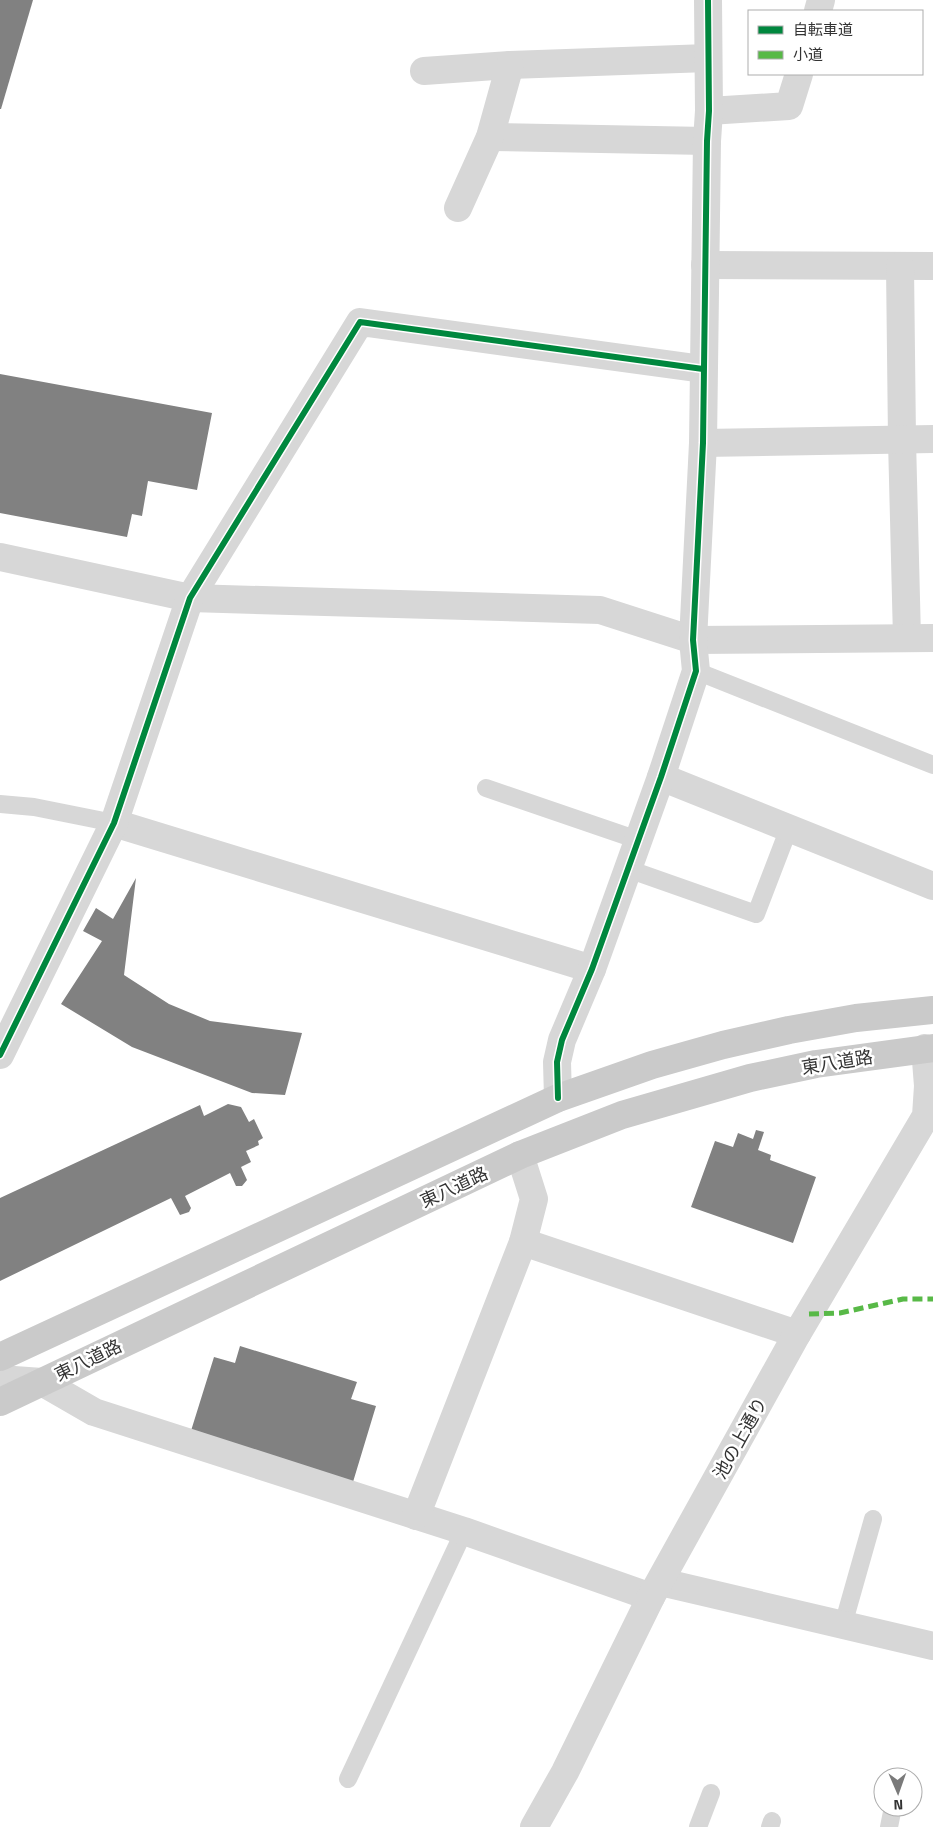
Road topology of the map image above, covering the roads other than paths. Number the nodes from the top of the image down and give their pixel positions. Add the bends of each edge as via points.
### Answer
1 (708, 0) edge
2 (708, 58) junction
3 (510, 65) junction
4 (424, 71) dead end
5 (799, 75) edge
6 (709, 111) junction
7 (490, 137) junction
8 (707, 141) junction
9 (458, 208) dead end
10 (705, 265) junction
11 (900, 266) junction
12 (933, 266) edge
13 (703, 369) junction
14 (933, 439) edge
15 (902, 440) junction
16 (703, 443) junction
17 (0, 557) edge
18 (190, 598) junction
19 (920, 638) edge
20 (693, 640) junction
21 (696, 671) junction
22 (933, 765) edge
23 (661, 777) junction
24 (486, 788) dead end
25 (0, 804) edge
26 (114, 823) junction
27 (789, 828) junction
28 (638, 840) junction
29 (628, 869) junction
30 (933, 886) edge
31 (592, 969) junction
32 (933, 1010) edge
33 (929, 1048) edge
34 (0, 1055) edge
35 (558, 1098) junction
36 (520, 1155) junction
37 (523, 1242) junction
38 (797, 1334) junction
39 (0, 1357) edge
40 (0, 1379) edge
41 (42, 1382) junction
42 (0, 1402) edge
43 (416, 1516) junction
44 (873, 1519) dead end
45 (464, 1531) junction
46 (656, 1590) junction
47 (843, 1625) junction
48 (933, 1646) edge
49 (348, 1779) dead end
50 (711, 1793) dead end
51 (534, 1827) edge
52 (698, 1827) edge

1 - 2 street
2 - 3 street
2 - 6 street
3 - 4 street
3 - 7 street
5 - 6 street via 789,106
6 - 8 street
7 - 8 street
7 - 9 street
8 - 10 street
10 - 11 street
10 - 13 street
11 - 12 street
11 - 15 street
13 - 16 street
13 - 18 street via 360,322
14 - 15 street
15 - 16 street
15 - 19 street
16 - 20 street
17 - 18 street
18 - 20 street via 600,610
18 - 26 street
19 - 20 street
20 - 21 street
21 - 22 lane
21 - 23 street
23 - 27 street
23 - 28 street
24 - 28 lane
25 - 26 lane via 34,807
26 - 31 street
26 - 34 street
27 - 29 lane via 756,914
27 - 30 street
28 - 29 street
29 - 31 street
31 - 35 street via 562,1040 557,1062
32 - 35 main road via 856,1018 733,1043 652,1065
33 - 36 main road, 東八道路 via 816,1064 750,1078 622,1115
33 - 38 street, 池の上通り via 926,1116
35 - 39 main road
36 - 37 street via 534,1199
36 - 41 main road, 東八道路
37 - 38 street
37 - 43 street
38 - 46 street, 池の上通り
40 - 41 street
41 - 42 main road, 東八道路
41 - 43 street via 94,1412
43 - 45 street
44 - 47 lane
45 - 46 street
45 - 49 lane
46 - 47 street
46 - 51 street, 池の上通り
47 - 48 street
50 - 52 lane

